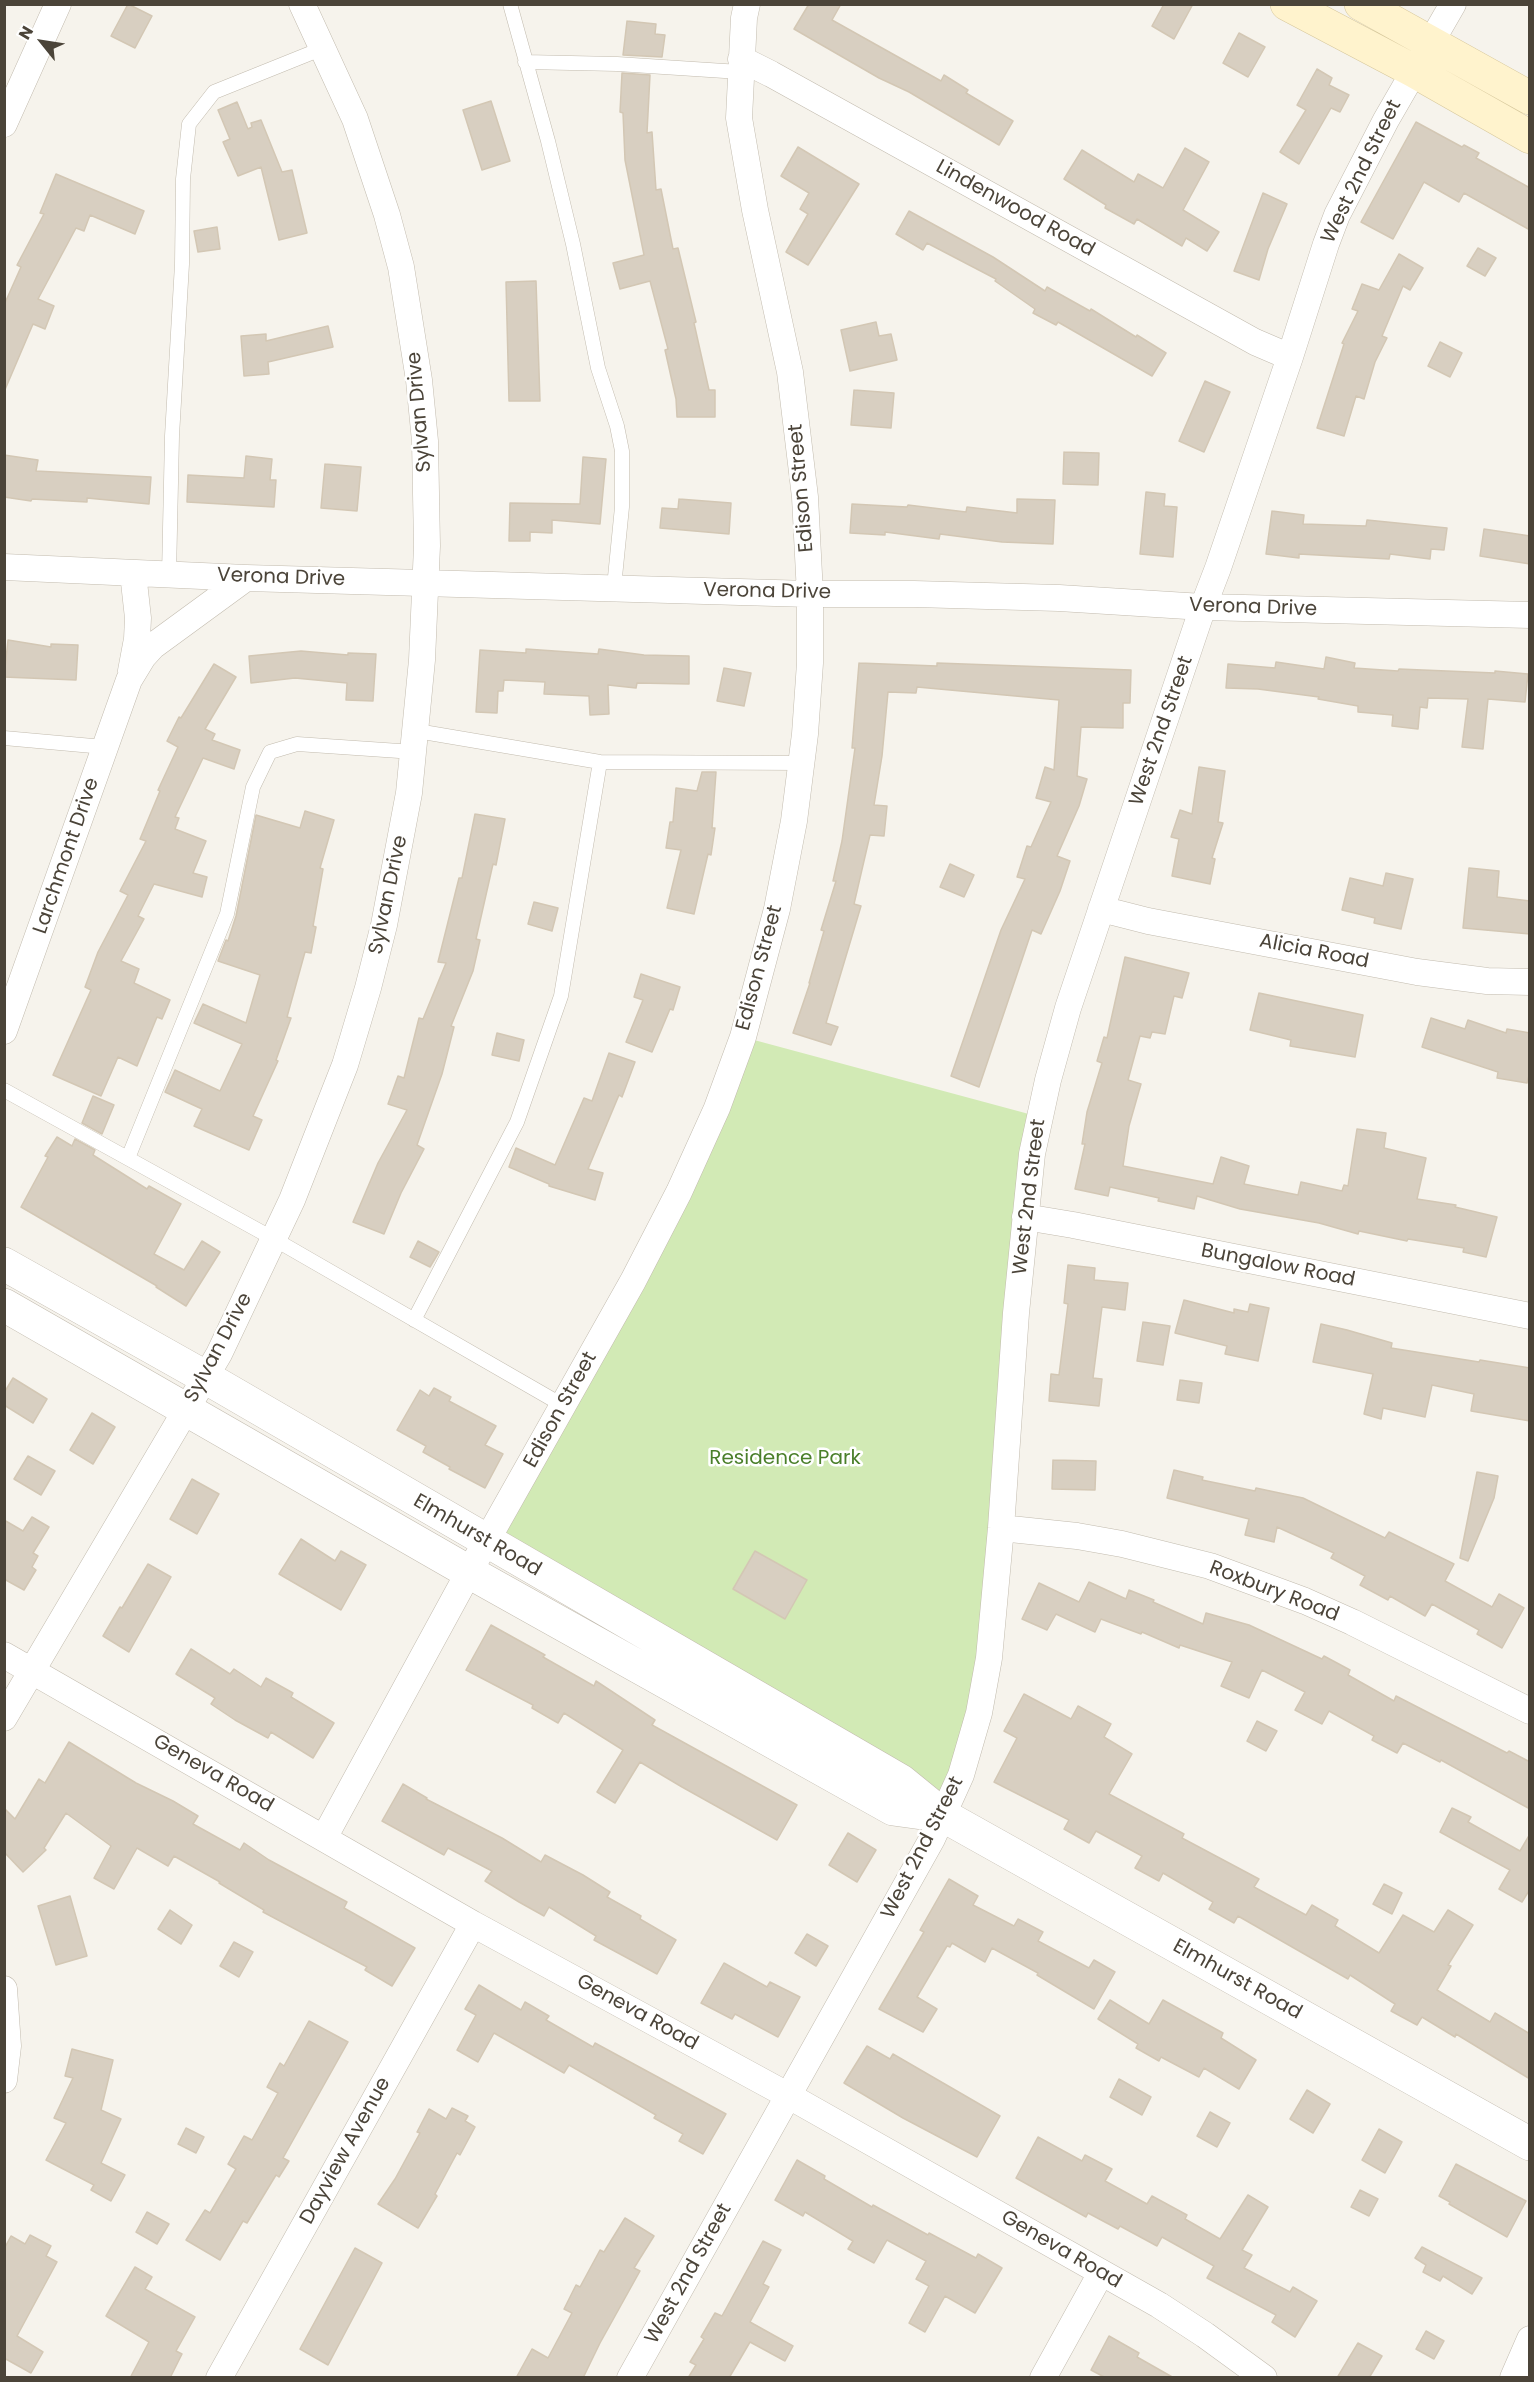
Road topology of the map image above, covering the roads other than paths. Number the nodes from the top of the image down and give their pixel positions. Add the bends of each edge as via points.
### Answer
1 (58, 4) edge
2 (302, 4) edge
3 (510, 4) edge
4 (747, 4) edge
5 (1287, 4) edge
6 (1361, 4) edge
7 (1453, 4) edge
8 (1430, 44) junction
9 (321, 48) junction
10 (525, 62) junction
11 (740, 66) junction
12 (1414, 72) junction
13 (1530, 98) edge
14 (4, 124) edge
15 (1530, 137) edge
16 (1290, 357) junction
17 (4, 567) edge
18 (133, 573) junction
19 (169, 574) junction
20 (246, 578) junction
21 (425, 582) junction
22 (614, 587) junction
23 (810, 594) junction
24 (1203, 606) junction
25 (1530, 615) edge
26 (129, 680) junction
27 (4, 738) edge
28 (415, 742) junction
29 (105, 747) junction
30 (600, 762) junction
31 (801, 763) junction
32 (1101, 909) junction
33 (1530, 982) edge
34 (4, 1031) edge
35 (4, 1090) edge
36 (128, 1158) junction
37 (1025, 1217) junction
38 (274, 1239) junction
39 (4, 1264) edge
40 (4, 1305) edge
41 (1530, 1316) edge
42 (414, 1320) junction
43 (205, 1377) junction
44 (564, 1406) junction
45 (185, 1410) junction
46 (1001, 1528) junction
47 (487, 1541) junction
48 (469, 1572) junction
49 (4, 1655) edge
50 (33, 1672) junction
51 (1530, 1711) edge
52 (4, 1718) edge
53 (944, 1816) junction
54 (324, 1838) junction
55 (473, 1924) junction
56 (4, 1989) edge
57 (4, 2080) edge
58 (789, 2096) junction
59 (1530, 2144) edge
60 (1101, 2273) junction
61 (1530, 2339) edge
62 (219, 2378) edge
63 (630, 2378) edge
64 (1043, 2378) edge
65 (1264, 2378) edge
66 (1513, 2378) edge

1 - 14 street
2 - 9 street, Sylvan Drive
3 - 10 lane
4 - 11 street, Edison Street
5 - 12 main road
6 - 8 main road
7 - 8 street, West 2nd Street
8 - 12 street, West 2nd Street
8 - 13 main road
9 - 19 lane via 214,92 189,124 183,179
9 - 21 street, Sylvan Drive via 355,119 401,267 425,441
10 - 11 lane via 690,70
10 - 22 lane via 573,244 598,369 617,426 622,507
11 - 16 street, Lindenwood Road via 771,74 1255,342
11 - 23 street, Edison Street via 739,118 799,435
12 - 15 main road
12 - 16 street, West 2nd Street via 1337,216
16 - 24 street, West 2nd Street
17 - 18 street, Verona Drive
18 - 19 street, Verona Drive
18 - 26 street, Larchmont Drive via 138,618
19 - 20 street, Verona Drive
20 - 21 street, Verona Drive
20 - 26 street, Larchmont Drive via 153,646
21 - 22 street, Verona Drive
21 - 28 street, Sylvan Drive
22 - 23 street, Verona Drive
23 - 24 street, Verona Drive via 1048,598
23 - 31 street, Edison Street via 810,663
24 - 25 street, Verona Drive
24 - 32 street, West 2nd Street
26 - 29 street, Larchmont Drive
27 - 29 lane
28 - 30 lane
28 - 36 lane via 297,744 270,752 253,787 227,914
28 - 38 street, Sylvan Drive via 398,856 368,988 323,1125
29 - 34 street, Larchmont Drive
30 - 31 lane
30 - 42 lane via 561,996 517,1122
31 - 44 street, Edison Street via 777,909 743,1037 717,1108 679,1192
32 - 33 street, Alicia Road via 1417,972
32 - 37 street, West 2nd Street via 1048,1080 1032,1154
35 - 36 lane
36 - 38 lane
37 - 41 street, Bungalow Road
37 - 46 street, West 2nd Street
38 - 42 lane
38 - 43 street, Sylvan Drive
39 - 43 street, Elmhurst Road
40 - 45 street, Elmhurst Road
42 - 44 lane
43 - 45 street, Sylvan Drive
43 - 47 street, Elmhurst Road
44 - 47 street, Edison Street
45 - 48 street, Elmhurst Road
45 - 50 street, Sylvan Drive
46 - 51 street, Roxbury Road via 1122,1544 1239,1576 1352,1622
46 - 53 street, West 2nd Street via 979,1713
47 - 48 street, Edison Street
47 - 53 street, Elmhurst Road via 902,1781
48 - 53 street, Elmhurst Road via 893,1809
48 - 54 street, Edison Street
49 - 50 street, Geneva Road
50 - 52 street, Sylvan Drive
50 - 54 street, Geneva Road
53 - 58 street, West 2nd Street
53 - 59 street, Elmhurst Road
54 - 55 street, Geneva Road
55 - 58 street, Geneva Road
55 - 62 street, Dayview Avenue
56 - 57 street via 8,2046
58 - 60 street, Geneva Road
58 - 63 street, West 2nd Street
60 - 64 street
60 - 65 street, Geneva Road via 1196,2329
61 - 66 street

